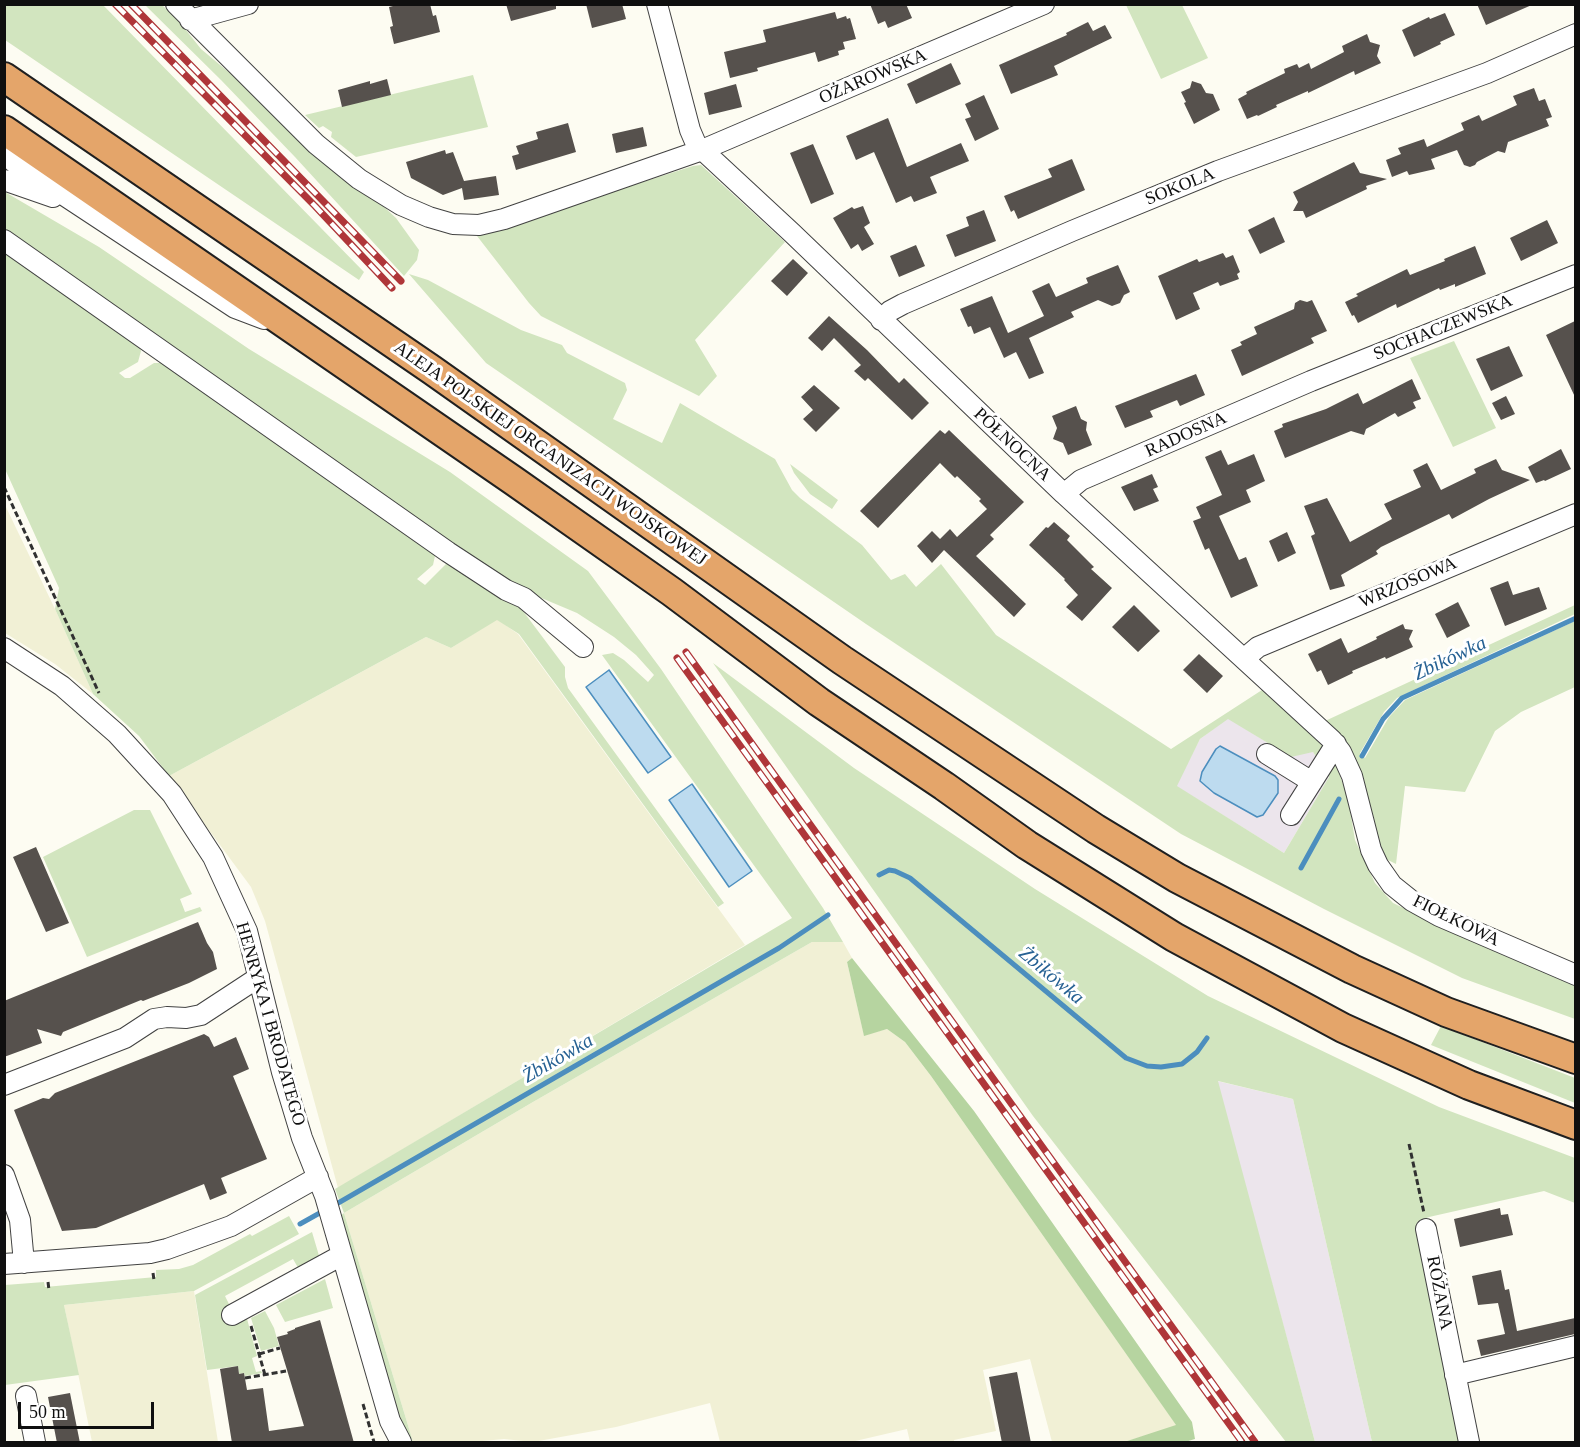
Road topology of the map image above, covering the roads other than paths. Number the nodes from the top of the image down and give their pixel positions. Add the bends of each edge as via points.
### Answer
1 (176, 4) edge
2 (248, 4) edge
3 (657, 4) edge
4 (1044, 4) edge
5 (190, 20) junction
6 (1575, 34) edge
7 (4, 77) edge
8 (4, 130) edge
9 (702, 150) junction
10 (4, 153) edge
11 (4, 180) edge
12 (81, 207) junction
13 (4, 240) edge
14 (1575, 274) edge
15 (881, 320) junction
16 (295, 332) junction
17 (1311, 381) joint
18 (1064, 494) junction
19 (1575, 514) edge
20 (583, 647) dead end
21 (4, 648) edge
22 (1245, 658) junction
23 (1332, 740) junction
24 (1267, 754) dead end
25 (1312, 782) junction
26 (1291, 815) dead end
27 (1575, 975) edge
28 (259, 977) junction
29 (1575, 1059) edge
30 (4, 1085) edge
31 (1575, 1125) edge
32 (4, 1175) edge
33 (318, 1177) junction
34 (1426, 1229) road end
35 (342, 1255) junction
36 (14, 1264) edge
37 (241, 1316) road end
38 (1575, 1346) edge
39 (1455, 1375) junction
40 (26, 1396) dead end
41 (35, 1443) edge
42 (401, 1443) edge
43 (1469, 1443) edge

1 - 5 street, OŻAROWSKA
2 - 5 street
3 - 9 street, PÓŁNOCNA via 690,130
4 - 9 street, OŻAROWSKA
5 - 9 street, OŻAROWSKA via 316,144 359,179 401,205 453,224 479,225 504,219
6 - 15 street, SOKOLA via 1487,73 1208,176 903,304
7 - 29 highway, ALEJA POLSKIEJ ORGANIZACJI WOJSKOWEJ via 432,370 842,660 1096,829 1177,878 1352,969 1446,1012
8 - 16 highway
9 - 15 street, PÓŁNOCNA
10 - 12 street
11 - 12 street
12 - 16 street via 235,308
13 - 20 street via 448,552 524,598
14 - 17 street, SOCHACZEWSKA
15 - 18 street, PÓŁNOCNA
16 - 31 highway via 616,552 819,702 1027,845 1174,937 1343,1028 1469,1084
17 - 18 street, RADOSNA via 1082,480
18 - 22 street, PÓŁNOCNA
19 - 22 street, WRZOSOWA via 1258,647
21 - 28 street, HENRYKA I BRODATEGO via 62,686 109,727 172,794 227,885
22 - 23 street, PÓŁNOCNA
23 - 25 street
23 - 27 street, FIOŁKOWA via 1352,776 1371,850 1392,885 1438,916
24 - 25 street
25 - 26 street
28 - 30 street via 201,1015 154,1019 125,1038
28 - 33 street, HENRYKA I BRODATEGO via 282,1072
32 - 36 street via 20,1220
33 - 35 street, HENRYKA I BRODATEGO
33 - 36 street via 231,1226 150,1253
34 - 39 street, RÓŻANA
35 - 37 street
35 - 42 street, HENRYKA I BRODATEGO via 390,1421
38 - 39 street
39 - 43 street, RÓŻANA
40 - 41 street

